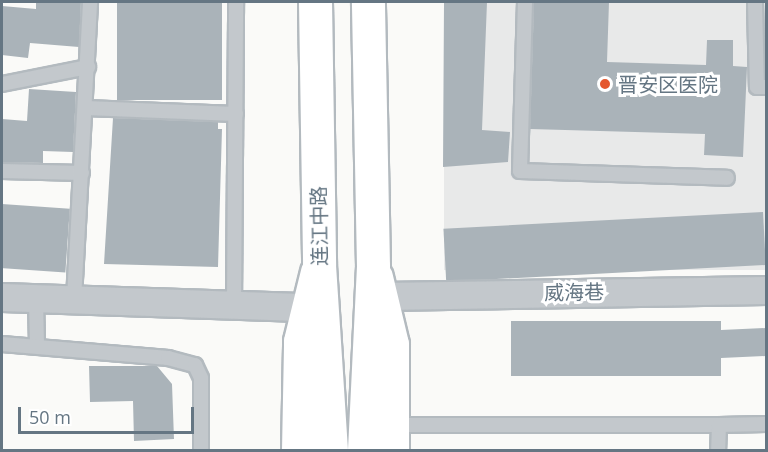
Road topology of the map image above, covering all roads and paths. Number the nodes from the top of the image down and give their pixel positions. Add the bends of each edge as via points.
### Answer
1 (90, 2) edge
2 (236, 2) edge
3 (315, 2) edge
4 (368, 2) edge
5 (525, 2) edge
6 (755, 2) edge
7 (88, 67) junction
8 (2, 84) edge
9 (766, 87) edge
10 (86, 108) junction
11 (236, 114) junction
12 (2, 171) edge
13 (82, 173) junction
14 (727, 178) dead end
15 (319, 265) junction
16 (377, 281) junction
17 (766, 290) edge
18 (2, 297) edge
19 (36, 298) junction
20 (74, 299) junction
21 (234, 305) junction
22 (308, 307) junction
23 (2, 344) edge
24 (38, 346) junction
25 (766, 424) edge
26 (719, 425) junction
27 (378, 438) edge
28 (331, 439) edge
29 (201, 450) edge
30 (298, 450) edge
31 (718, 450) edge

1 - 7 lane
2 - 11 lane
3 - 15 main road, 连江中路
4 - 16 main road
5 - 14 lane via 520,171
6 - 9 lane via 757,87
7 - 8 lane
7 - 10 lane
10 - 11 lane
10 - 13 lane
11 - 21 lane
12 - 13 lane
13 - 20 lane
15 - 22 main road
15 - 28 main road, 连江中路
16 - 17 street, 威海巷
16 - 27 main road
18 - 19 street
19 - 20 street
19 - 24 lane
20 - 21 street
21 - 22 street
22 - 30 main road via 300,341
23 - 24 lane
24 - 29 lane via 168,358 195,365 201,378
25 - 26 lane
26 - 27 lane
26 - 31 lane

